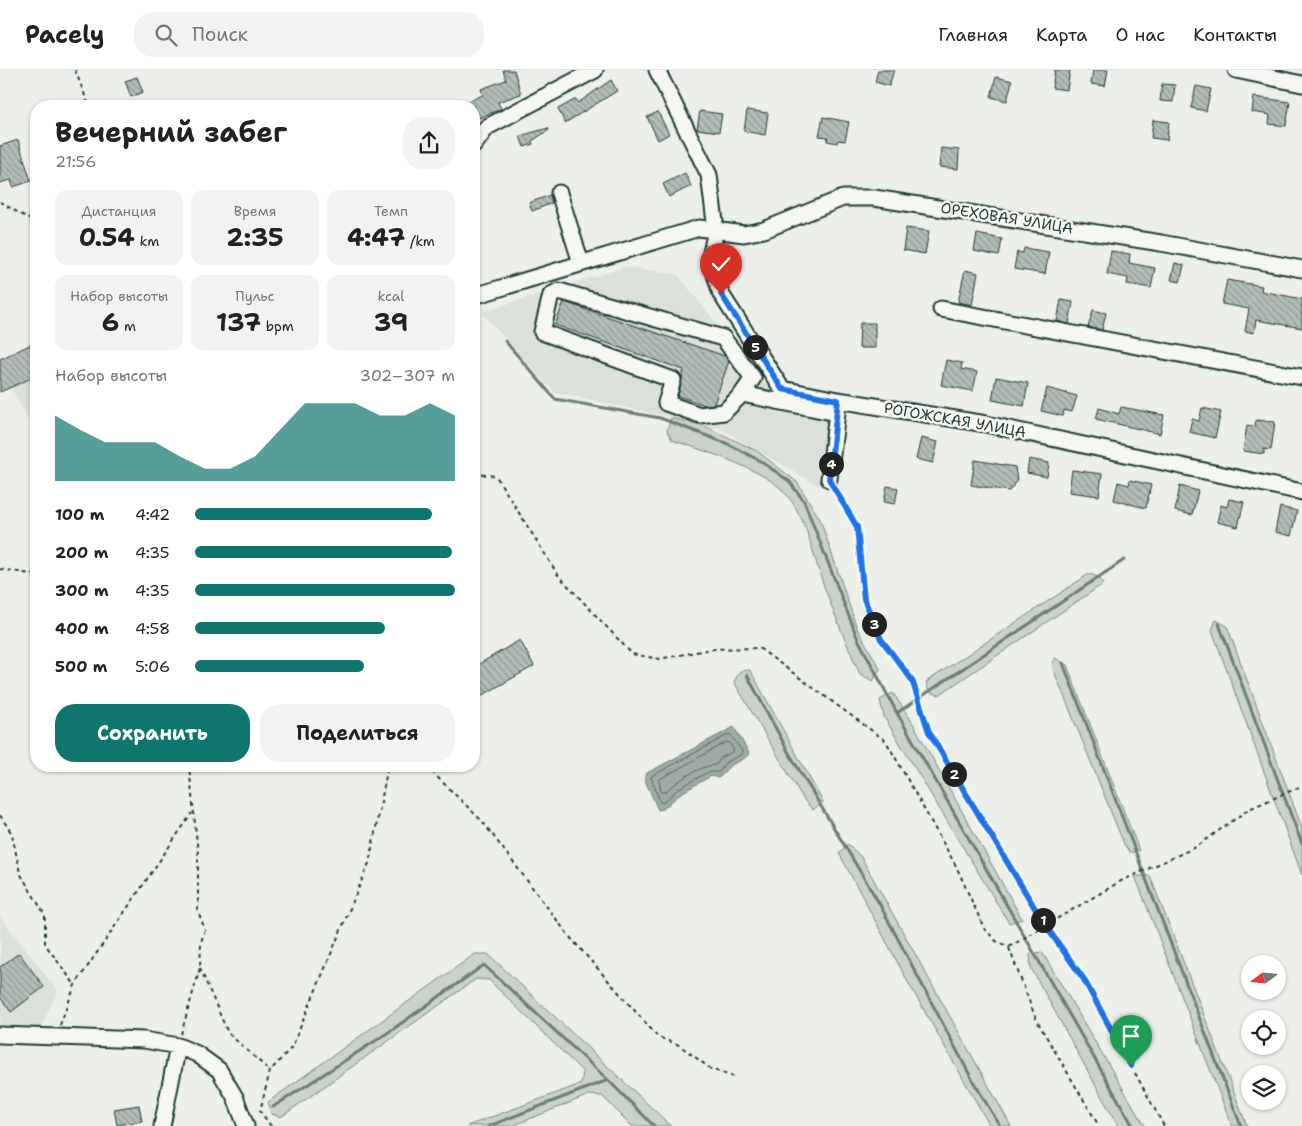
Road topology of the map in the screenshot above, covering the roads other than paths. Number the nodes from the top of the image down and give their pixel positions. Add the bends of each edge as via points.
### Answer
1 (595, 70) edge
2 (657, 70) edge
3 (1236, 70) edge
4 (1302, 84) edge
5 (480, 137) edge
6 (559, 194) dead end
7 (716, 230) junction
8 (582, 263) junction
9 (1302, 269) edge
10 (480, 294) edge
11 (942, 309) dead end
12 (1302, 377) edge
13 (742, 394) junction
14 (837, 407) junction
15 (829, 479) road end
16 (1302, 492) edge
17 (0, 1035) edge
18 (178, 1046) junction
19 (162, 1126) edge
20 (246, 1126) edge

1 - 5 street via 488,127
2 - 7 street, РОГОЖСКАЯ УЛИЦА via 709,175
3 - 4 street
6 - 8 street
7 - 8 street, ОРЕХОВАЯ УЛИЦА via 699,228
7 - 9 street, ОРЕХОВАЯ УЛИЦА via 730,234 764,230 837,200 874,198 1161,242
7 - 14 street, РОГОЖСКАЯ УЛИЦА via 710,258 721,294 782,389
8 - 10 street, ОРЕХОВАЯ УЛИЦА
11 - 12 street
13 - 13 street via 724,412 700,415 666,403 673,380 542,332 552,295 559,291 723,338 753,378
13 - 14 street
14 - 15 street
14 - 16 street, РОГОЖСКАЯ УЛИЦА via 986,424
17 - 18 street via 144,1040
18 - 19 street
18 - 20 street via 197,1054 219,1070 235,1097

